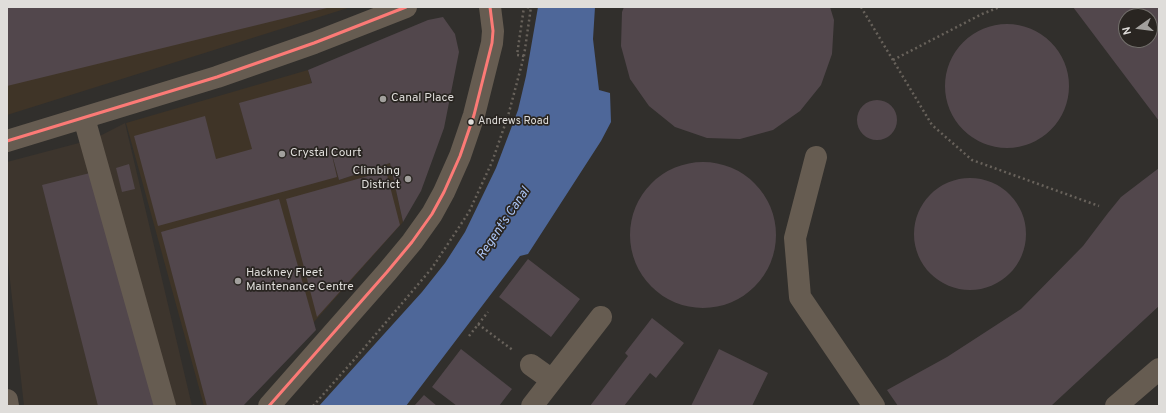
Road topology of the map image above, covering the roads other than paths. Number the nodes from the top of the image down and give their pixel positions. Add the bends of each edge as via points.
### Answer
1 (406, 7) edge
2 (490, 7) edge
3 (84, 118) junction
4 (7, 142) edge
5 (816, 156) dead end
6 (601, 317) dead end
7 (531, 365) dead end
8 (1159, 369) edge
9 (552, 380) junction
10 (7, 400) edge
11 (872, 403) edge
12 (8, 406) edge
13 (165, 406) edge
14 (269, 406) edge
15 (532, 406) edge
16 (1116, 406) edge

1 - 3 street via 217,77
2 - 14 street via 492,43 474,115 460,156 435,208 387,272
3 - 4 street
3 - 13 street
5 - 11 street via 795,238 800,297
6 - 9 street
7 - 9 street
8 - 16 street
9 - 15 street
10 - 12 street

